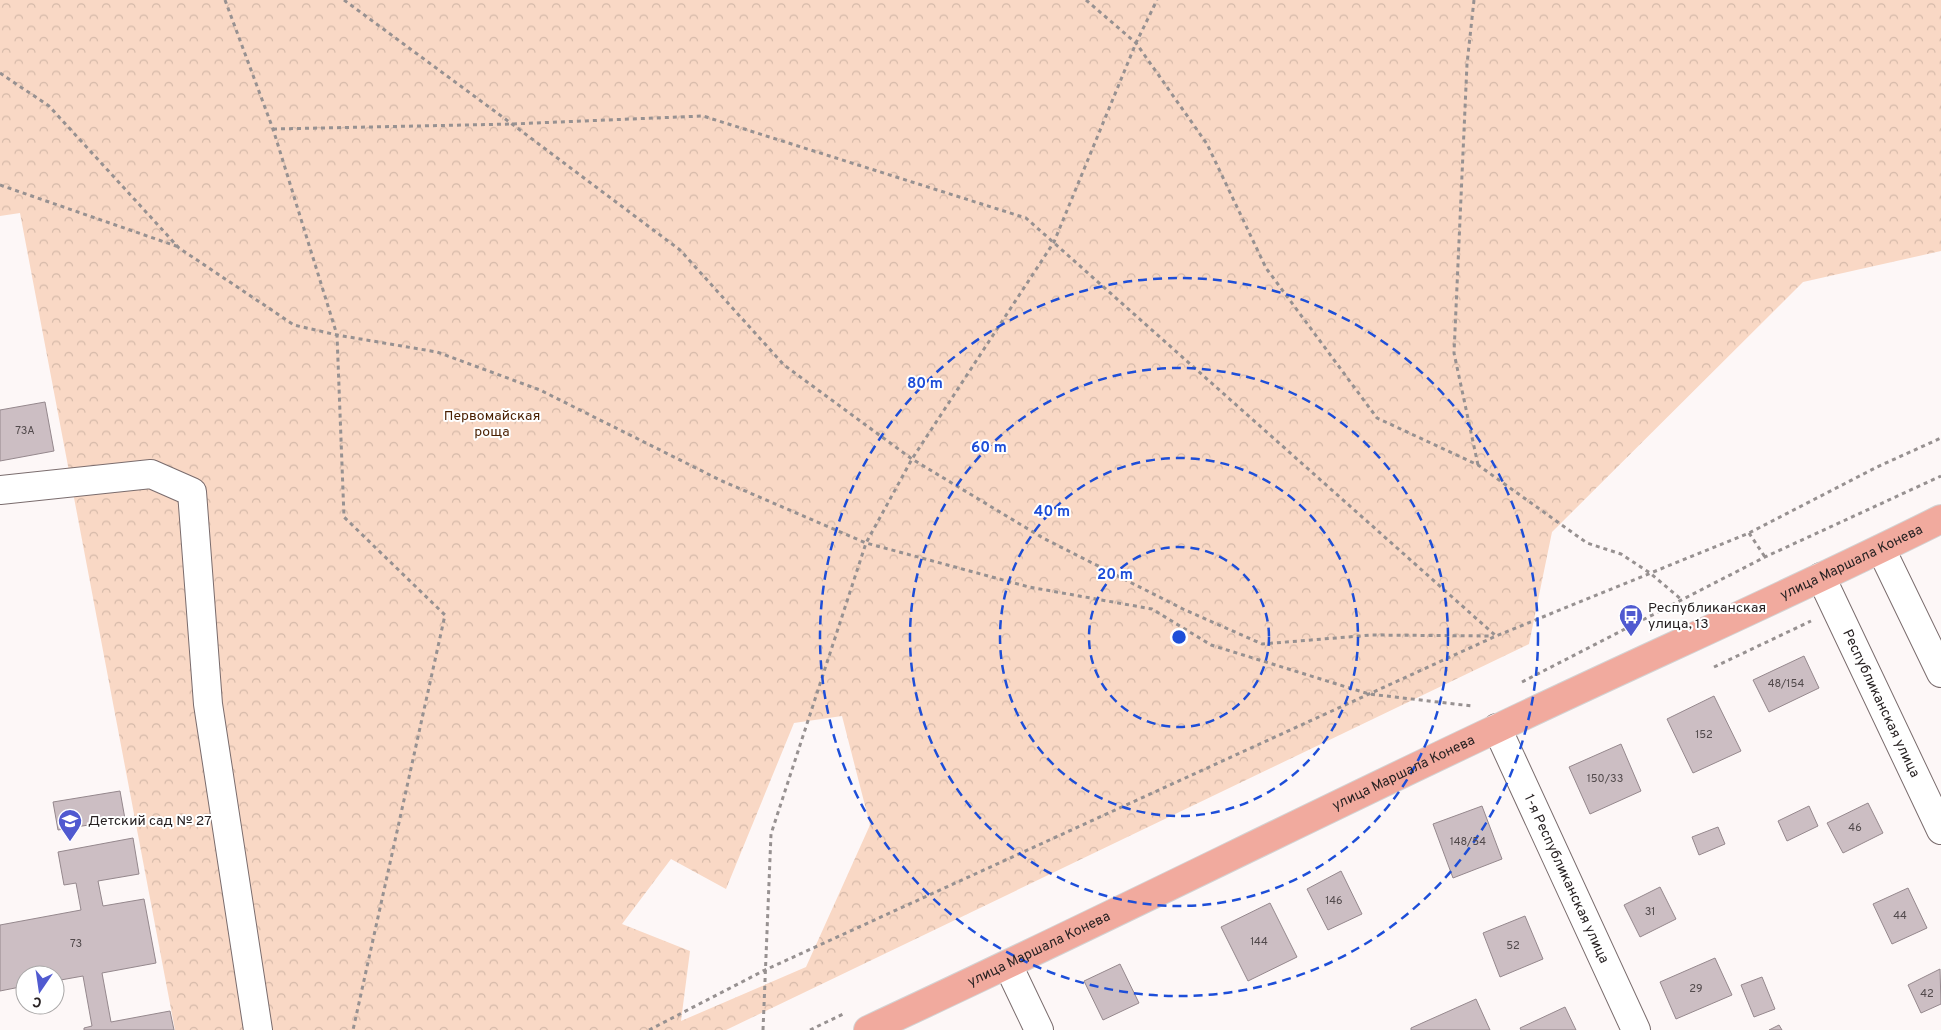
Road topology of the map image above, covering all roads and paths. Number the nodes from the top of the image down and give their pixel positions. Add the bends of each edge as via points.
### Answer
1 (225, 0) edge
2 (344, 0) edge
3 (1086, 0) edge
4 (1157, 0) edge
5 (1474, 0) edge
6 (1136, 43) junction
7 (0, 73) edge
8 (512, 124) junction
9 (273, 129) junction
10 (0, 185) edge
11 (1054, 242) junction
12 (179, 248) junction
13 (337, 335) junction
14 (1941, 438) edge
15 (912, 459) junction
16 (1478, 466) junction
17 (1941, 476) edge
18 (0, 490) edge
19 (1941, 519) edge
20 (1749, 533) junction
21 (866, 543) junction
22 (1881, 549) junction
23 (1650, 573) junction
24 (1821, 577) junction
25 (1682, 600) dead end
26 (1496, 636) junction
27 (1941, 673) edge
28 (1369, 694) junction
29 (1472, 706) dead end
30 (1497, 728) junction
31 (1941, 830) edge
32 (1008, 965) junction
33 (765, 970) junction
34 (258, 1030) edge
35 (353, 1030) edge
36 (649, 1030) edge
37 (763, 1030) edge
38 (868, 1030) edge
39 (1038, 1030) edge
40 (1636, 1030) edge

1 - 9 path
2 - 8 path
3 - 6 path
4 - 6 path
5 - 16 path via 1467,64 1454,353
6 - 11 path
6 - 16 path via 1207,144 1266,268 1377,418
7 - 12 path via 49,106
8 - 9 path
8 - 11 path via 703,116 1026,218
8 - 15 path via 680,250 784,365
9 - 13 path
10 - 12 path
11 - 15 path
11 - 26 path
12 - 13 path via 294,325
13 - 21 path via 437,352 540,390 722,481
13 - 35 path via 344,517 445,615
14 - 20 path
15 - 21 path
15 - 26 path via 1043,538 1183,610 1262,644 1372,635
16 - 23 path via 1586,543 1621,554
17 - 20 path via 1765,557
18 - 34 street via 151,474 192,492 208,704
19 - 22 main road, улица Маршала Конева
20 - 23 path
21 - 28 path via 1029,587 1152,609 1211,645
21 - 33 path via 770,834
22 - 24 main road, улица Маршала Конева
22 - 27 street
23 - 25 path
23 - 26 path
24 - 30 main road, улица Маршала Конева
24 - 31 street, Республиканская улица
26 - 28 path
28 - 29 path
28 - 33 path
30 - 32 main road, улица Маршала Конева
30 - 40 street, 1-я Республиканская улица
32 - 38 main road, улица Маршала Конева
32 - 39 street
33 - 36 path
33 - 37 path

